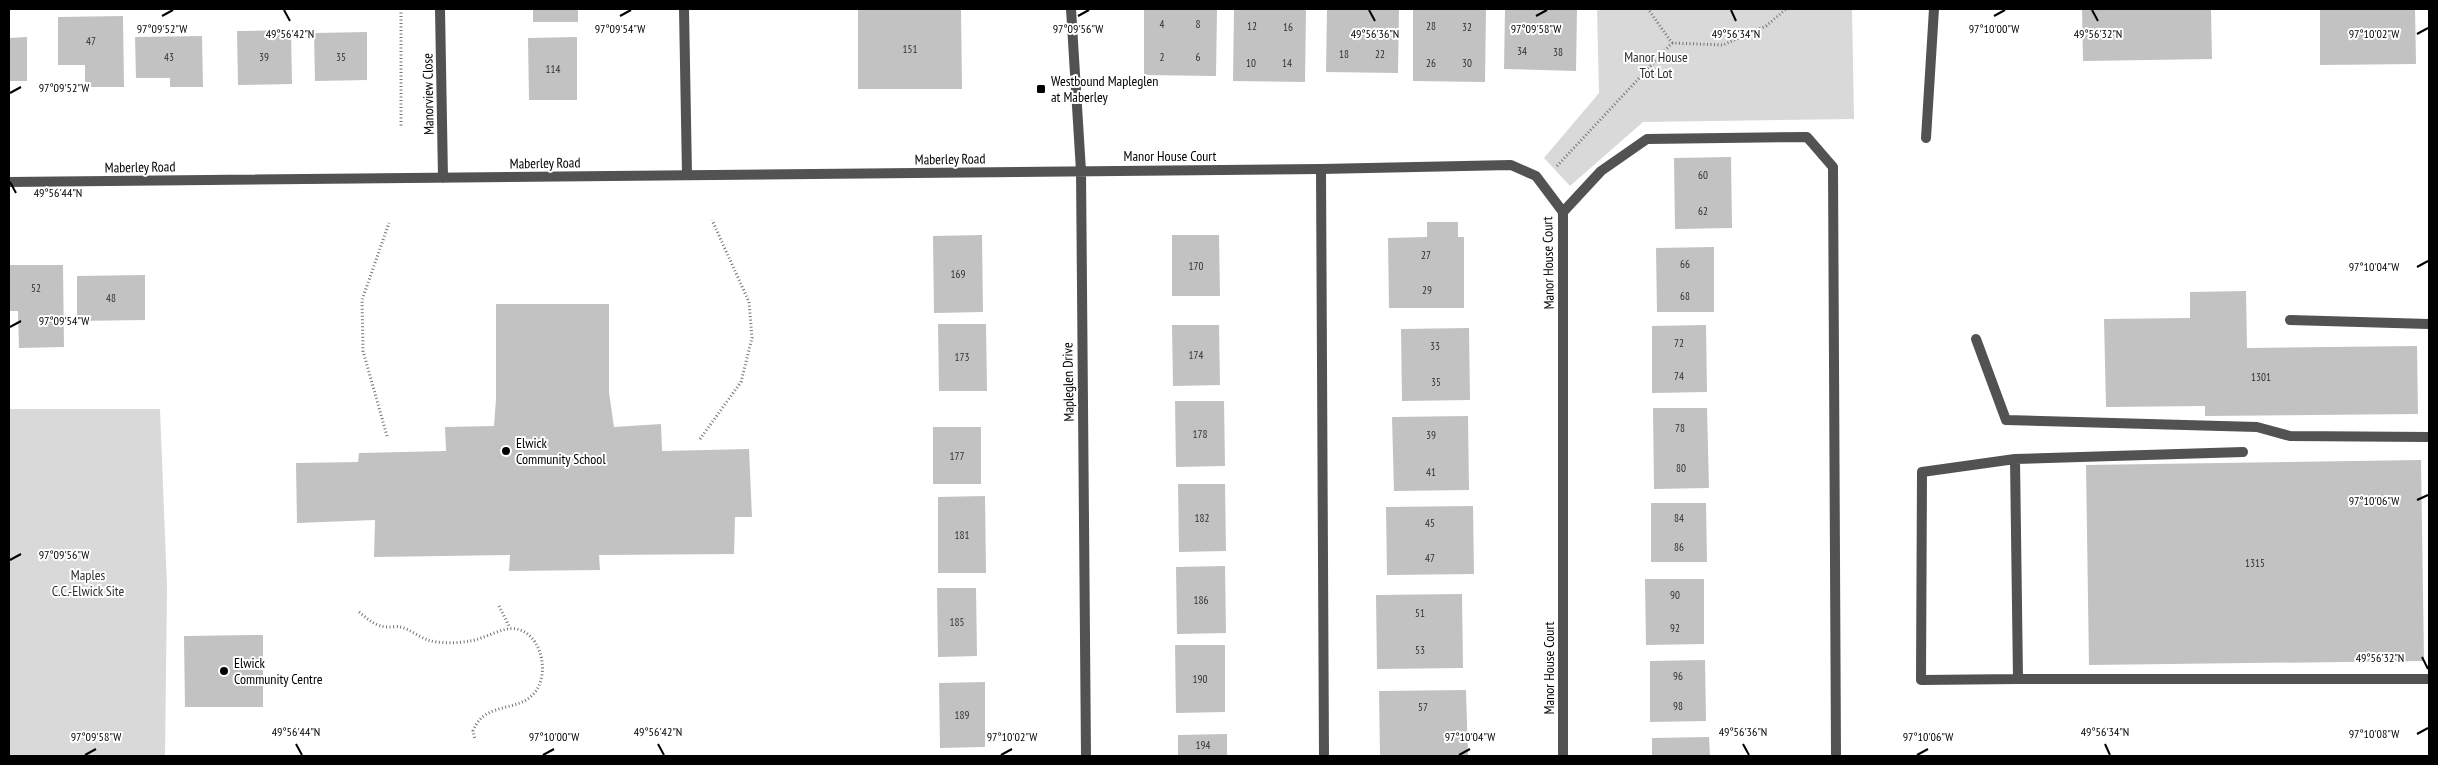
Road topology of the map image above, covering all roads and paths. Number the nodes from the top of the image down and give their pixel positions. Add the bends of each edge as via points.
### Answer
1 (401, 9) edge
2 (440, 9) edge
3 (684, 9) edge
4 (1071, 9) edge
5 (1648, 9) edge
6 (1786, 9) edge
7 (1934, 9) edge
8 (1672, 43) junction
9 (401, 128) dead end
10 (1926, 138) dead end
11 (1321, 169) junction
12 (1081, 171) junction
13 (687, 175) junction
14 (443, 178) junction
15 (9, 182) edge
16 (1542, 183) junction
17 (1563, 212) junction
18 (712, 220) dead end
19 (390, 223) dead end
20 (2290, 320) dead end
21 (2429, 324) edge
22 (1976, 339) dead end
23 (388, 436) dead end
24 (2429, 437) edge
25 (700, 439) dead end
26 (2243, 452) dead end
27 (2015, 459) junction
28 (499, 606) dead end
29 (359, 612) dead end
30 (510, 628) junction
31 (2018, 679) junction
32 (2429, 679) edge
33 (475, 739) dead end
34 (1086, 756) edge
35 (1324, 756) edge
36 (1563, 756) edge
37 (1836, 756) edge

1 - 9 path
2 - 14 street, Manorview Close
3 - 13 street
4 - 12 street, Mapleglen Drive
5 - 8 path
6 - 8 path via 1766,26 1723,45
7 - 10 street
8 - 16 path
11 - 12 street, Manor House Court
11 - 16 street, Manor House Court via 1511,165 1536,176
11 - 35 street
12 - 13 street, Maberley Road
12 - 34 street, Mapleglen Drive
13 - 14 street, Maberley Road
14 - 15 street, Maberley Road
16 - 17 street, Manor House Court
17 - 36 street, Manor House Court
17 - 37 street via 1601,172 1647,139 1807,137 1833,167
18 - 25 path via 750,302 752,338 742,382
19 - 23 path via 362,300 363,351
20 - 21 street
22 - 24 street via 2006,420 2257,427 2290,436
26 - 27 street
27 - 31 street
27 - 31 street via 1922,472 1921,680
28 - 30 path
29 - 30 path via 378,626 401,627 429,640 470,641
30 - 33 path via 520,630 536,643 541,655 540,680 533,695 522,703 487,712 480,717 473,731
31 - 32 street

